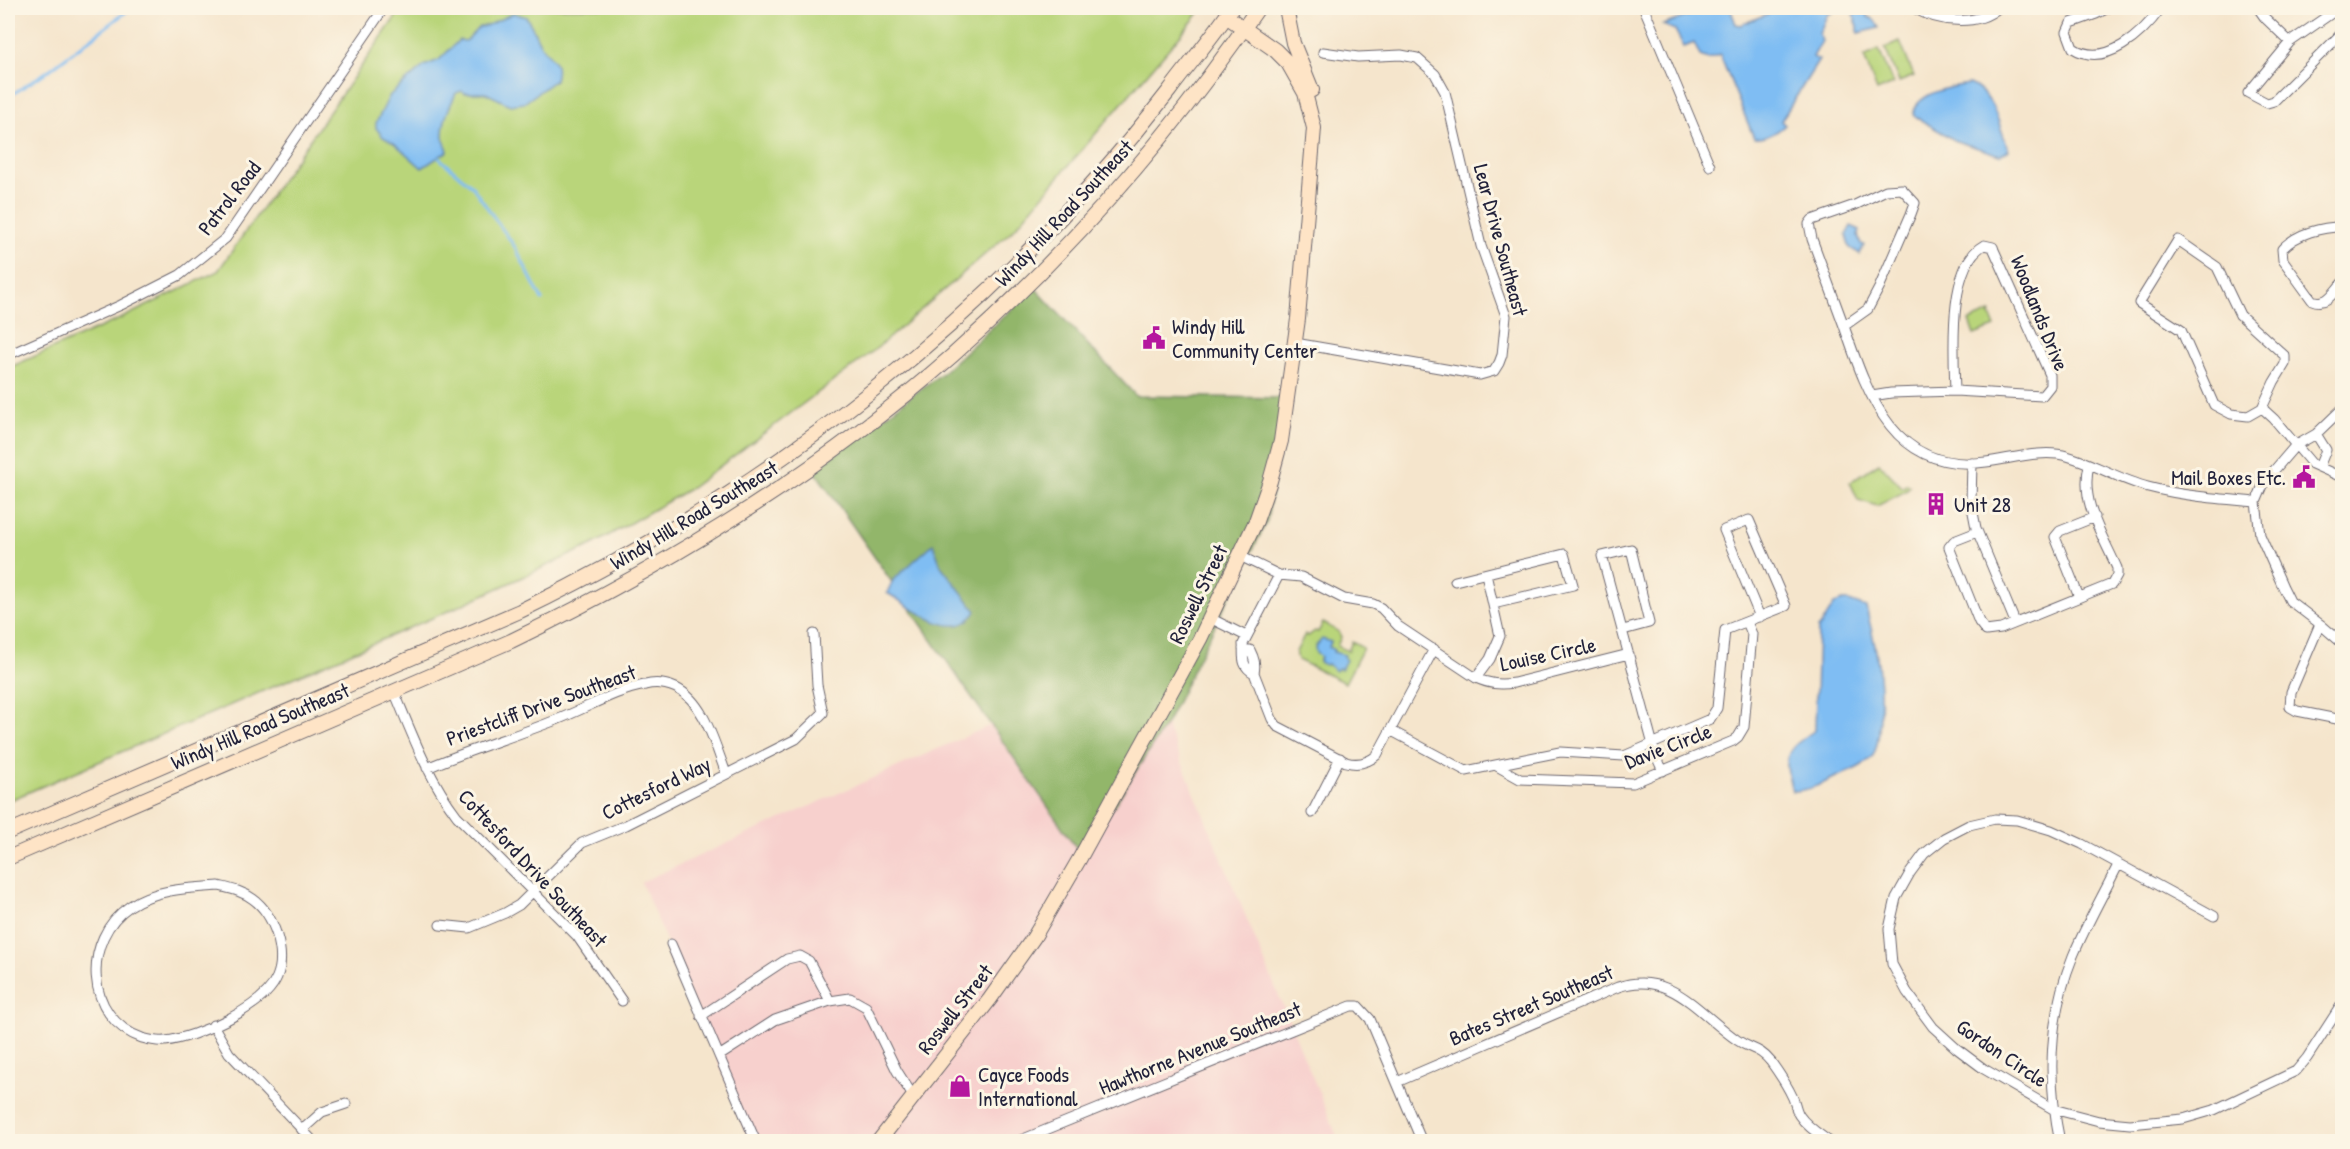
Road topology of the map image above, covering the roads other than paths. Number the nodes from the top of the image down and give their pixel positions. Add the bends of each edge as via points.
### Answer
1 (384, 8) edge
2 (1258, 8) edge
3 (1286, 8) edge
4 (1644, 8) edge
5 (1914, 8) edge
6 (1998, 8) edge
7 (2108, 8) edge
8 (2161, 8) edge
9 (2258, 8) edge
10 (2339, 8) edge
11 (1229, 12) edge
12 (1244, 29) junction
13 (2343, 33) edge
14 (2290, 42) junction
15 (1323, 52) dead end
16 (1314, 128) junction
17 (1710, 166) dead end
18 (2343, 227) edge
19 (2343, 283) edge
20 (1844, 326) junction
21 (1295, 343) junction
22 (8, 355) edge
23 (1955, 391) junction
24 (1872, 396) junction
25 (2262, 408) junction
26 (2343, 409) edge
27 (2316, 434) junction
28 (2295, 446) junction
29 (1972, 463) junction
30 (2089, 465) junction
31 (2319, 467) junction
32 (2341, 474) edge
33 (2256, 502) junction
34 (2095, 517) junction
35 (1977, 532) junction
36 (1240, 556) junction
37 (1486, 574) junction
38 (1280, 575) junction
39 (1455, 581) dead end
40 (2079, 597) junction
41 (1493, 604) junction
42 (1760, 616) junction
43 (1210, 618) junction
44 (1747, 622) junction
45 (2015, 622) junction
46 (2320, 624) junction
47 (1623, 630) junction
48 (814, 634) dead end
49 (1246, 636) junction
50 (2343, 643) edge
51 (1434, 650) junction
52 (1629, 654) junction
53 (1476, 678) junction
54 (394, 691) junction
55 (2343, 720) edge
56 (1390, 730) junction
57 (1653, 744) junction
58 (1340, 758) junction
59 (1495, 765) junction
60 (427, 768) junction
61 (1663, 771) junction
62 (726, 773) junction
63 (1312, 813) dead end
64 (8, 832) edge
65 (8, 858) edge
66 (2118, 865) junction
67 (532, 891) junction
68 (2214, 916) dead end
69 (440, 925) dead end
70 (671, 944) dead end
71 (622, 1001) dead end
72 (830, 1001) junction
73 (2343, 1005) edge
74 (701, 1016) junction
75 (213, 1025) junction
76 (719, 1056) junction
77 (1397, 1082) junction
78 (913, 1096) junction
79 (346, 1104) dead end
80 (2053, 1109) junction
81 (302, 1130) junction
82 (314, 1142) edge
83 (756, 1142) edge
84 (878, 1142) edge
85 (1016, 1142) edge
86 (1422, 1142) edge
87 (1830, 1142) edge
88 (2060, 1142) edge

1 - 22 street, Patrol Road via 226,238 180,275
2 - 12 main road, Windy Hill Road Southeast
3 - 16 main road via 1293,43 1315,97
4 - 17 street
5 - 6 street via 1934,17 1961,20 1977,18
7 - 8 street via 2071,23 2067,32 2073,48 2095,55 2120,46 2141,33
9 - 14 street
10 - 14 street
11 - 12 main road, Roswell Street
11 - 64 main road, Windy Hill Road Southeast via 1125,146 999,280 890,377 741,486 618,561 520,611
12 - 16 main road, Roswell Street via 1288,63 1305,93
12 - 54 main road, Windy Hill Road Southeast via 1154,147 1086,224 952,356 878,416 782,488 678,553 542,626
13 - 14 street via 2274,101 2267,103 2247,93
15 - 21 street, Lear Drive Southeast via 1417,58 1435,74 1448,101 1479,236 1507,322 1499,363 1494,371 1480,375
16 - 21 main road, Roswell Street
18 - 19 street via 2324,228 2295,239 2282,249 2282,255 2312,300 2327,301
20 - 20 street via 1868,309 1907,225 1915,203 1902,189 1886,190 1809,224
20 - 24 street
21 - 36 main road, Roswell Street via 1281,441 1256,521
23 - 23 street, Woodlands Drive via 2038,396 2050,386 2050,375 1990,245 1981,246 1973,255 1956,299
23 - 24 street, Woodlands Drive
24 - 29 street via 1878,411 1908,444 1943,460
25 - 25 street via 2285,364 2285,356 2240,315 2217,267 2178,240 2139,303 2181,330 2214,405 2231,414 2248,416
25 - 28 street
26 - 27 street
27 - 28 street
27 - 31 street via 2326,450
28 - 31 street
28 - 33 street via 2265,481
29 - 30 street via 2052,454
29 - 35 street via 1971,502
30 - 33 street via 2147,487
30 - 34 street via 2086,496
31 - 32 street
33 - 46 street via 2260,535 2290,601
34 - 40 street via 2117,575 2112,584
34 - 40 street via 2060,531 2055,537
35 - 45 street
35 - 45 street via 1948,547 1978,622 1992,632
36 - 38 street
36 - 43 main road, Roswell Street
37 - 39 street
37 - 41 street
37 - 41 street via 1564,554 1573,585
38 - 49 street
38 - 51 street via 1301,577 1344,599 1373,604
40 - 45 street
41 - 53 street via 1500,642
42 - 42 street, Davie Circle via 1786,606 1749,519 1724,530
42 - 44 street, Davie Circle
43 - 49 street
43 - 78 main road, Roswell Street via 1034,937
44 - 57 street, Davie Circle via 1725,630 1714,714
44 - 61 street, Davie Circle via 1752,634 1741,733 1733,741
46 - 50 street
46 - 55 street via 2290,692 2290,707
47 - 47 street via 1602,556 1631,549 1649,623
47 - 52 street
48 - 62 street, Cottesford Way via 822,713 796,739
49 - 58 street via 1243,649 1250,650 1256,665 1254,673 1277,726
51 - 53 street
51 - 56 street
52 - 53 street, Louise Circle via 1514,683 1495,684
52 - 57 street
54 - 60 street, Cottesford Drive Southeast
54 - 65 main road, Windy Hill Road Southeast
56 - 58 street via 1373,758 1355,764
56 - 59 street, Davie Circle via 1466,771
57 - 59 street, Davie Circle via 1624,756 1560,752
57 - 61 street
58 - 63 street
59 - 61 street, Davie Circle via 1520,779 1633,783
60 - 62 street, Priestcliff Drive Southeast via 558,720 621,691 663,684 686,695 696,706
60 - 67 street, Cottesford Drive Southeast via 457,816
62 - 67 street, Cottesford Way via 626,825 582,843
66 - 68 street, Gordon Circle
66 - 80 street via 2073,956 2058,1003 2051,1059
66 - 80 street, Gordon Circle via 2051,830 2017,820 1995,819 1969,825 1944,838 1924,854 1896,898 1889,928 1892,964 1906,992 1933,1028 1956,1048
67 - 69 street, Cottesford Way via 519,905 482,924 469,928
67 - 71 street, Cottesford Drive Southeast via 577,936
70 - 74 street
72 - 74 street via 809,961 800,956 788,959
72 - 76 street via 775,1020
72 - 78 street via 850,998 866,1007
73 - 80 street, Gordon Circle via 2296,1071 2214,1110 2183,1119 2130,1124
74 - 76 street
75 - 75 street via 248,1008 266,994 277,977 278,937 266,914 255,900 238,890 219,886 165,892 132,904 108,929 98,953 96,984 110,1014 122,1027 149,1040 178,1039
75 - 81 street via 229,1053
76 - 83 street
77 - 85 street, Hawthorne Avenue Southeast via 1365,1012 1358,1006 1343,1008
77 - 86 street
77 - 87 street, Bates Street Southeast via 1618,987 1648,982 1668,988 1740,1042 1762,1052 1781,1077 1798,1114
78 - 84 main road, Roswell Street
79 - 81 street via 322,1112
80 - 88 street
81 - 82 street

